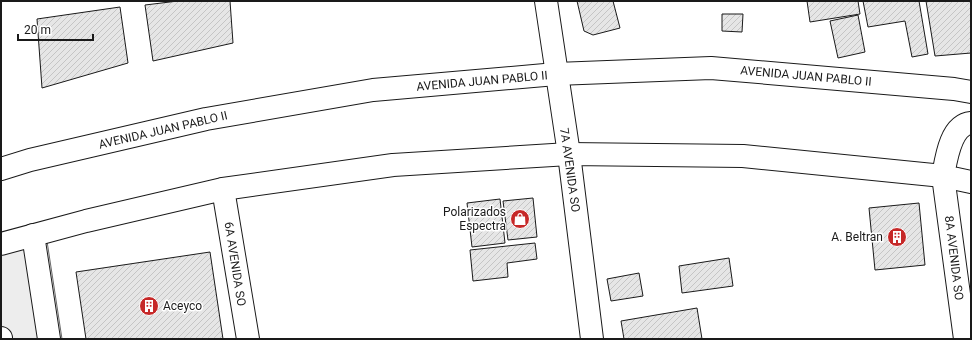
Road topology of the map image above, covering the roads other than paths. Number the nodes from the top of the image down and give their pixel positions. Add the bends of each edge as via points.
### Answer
1 (546, 1) edge
2 (556, 74) junction
3 (971, 92) edge
4 (971, 123) edge
5 (569, 154) junction
6 (1, 169) edge
7 (943, 176) junction
8 (971, 182) edge
9 (223, 189) junction
10 (33, 235) junction
11 (1, 244) edge
12 (49, 339) edge
13 (248, 339) edge
14 (592, 339) edge
15 (965, 339) edge

1 - 2 main road, 7A AVENIDA SO
2 - 3 main road, AVENIDA JUAN PABLO II via 711,68
2 - 5 main road, 7A AVENIDA SO
2 - 6 main road, AVENIDA JUAN PABLO II via 372,90 206,119
4 - 7 main road, 8A AVENIDA SO via 960,129 949,146
5 - 7 main road via 743,156
5 - 9 main road via 394,165
5 - 14 main road, 7A AVENIDA SO
7 - 8 main road
7 - 15 main road, 8A AVENIDA SO
9 - 10 main road via 86,220
9 - 13 main road, 6A AVENIDA SO
10 - 11 main road
10 - 12 main road

